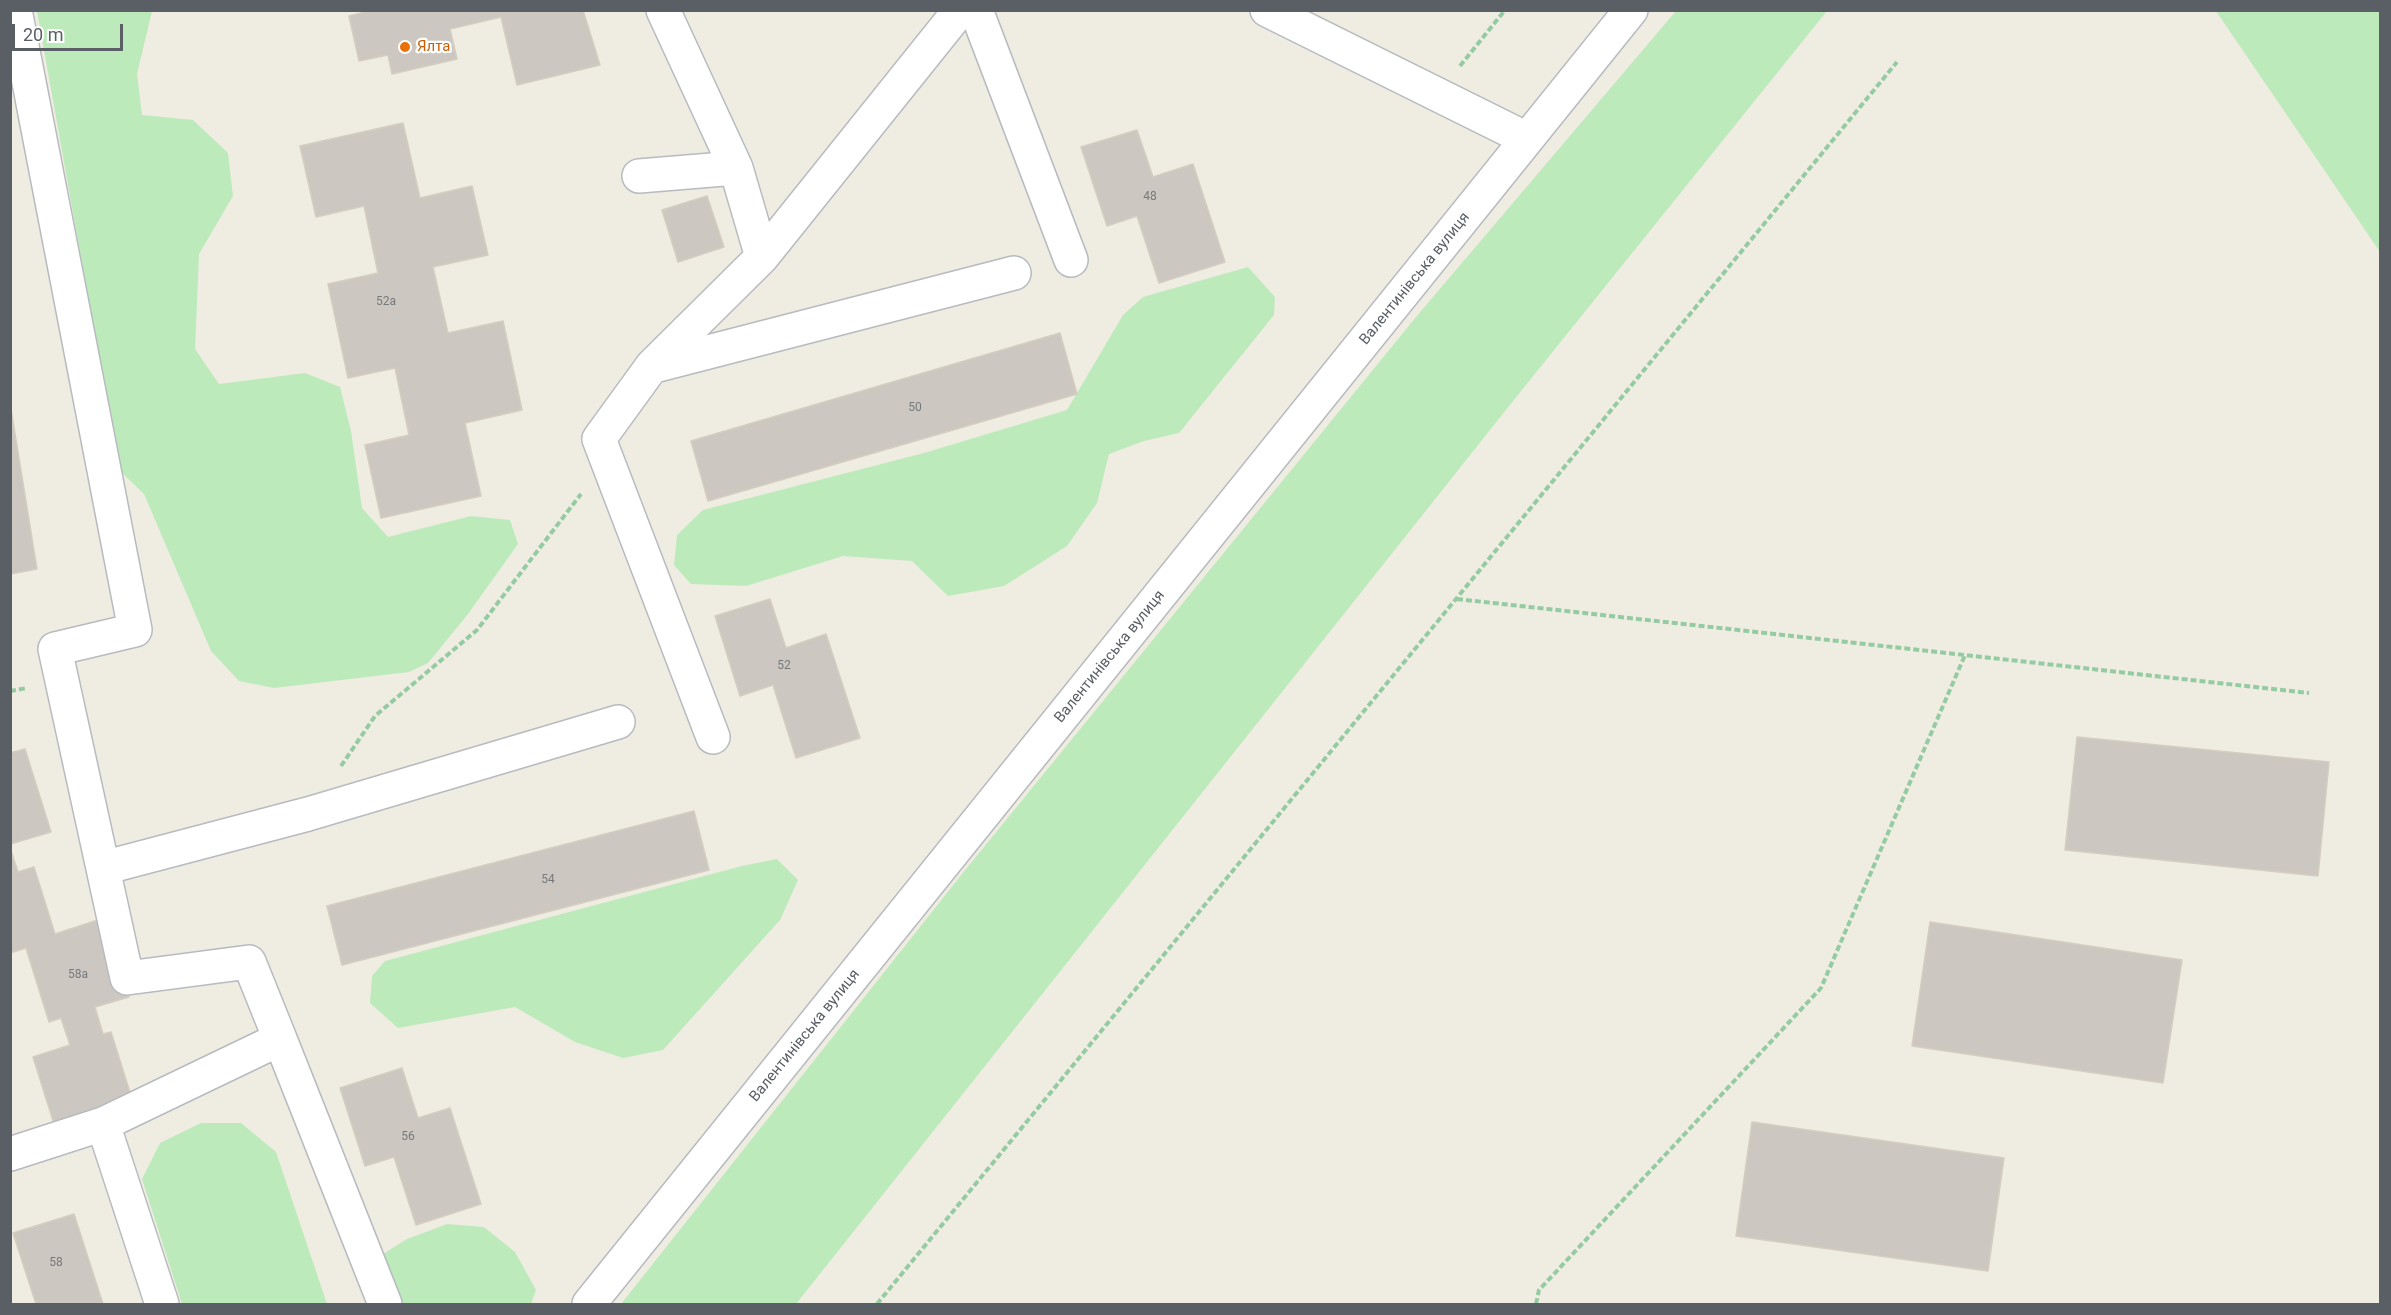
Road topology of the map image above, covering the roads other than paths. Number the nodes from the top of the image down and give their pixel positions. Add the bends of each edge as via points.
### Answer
1 (15, 10) edge
2 (663, 10) edge
3 (960, 10) edge
4 (976, 10) edge
5 (1267, 10) edge
6 (1631, 10) edge
7 (1527, 139) junction
8 (736, 168) junction
9 (639, 176) dead end
10 (762, 257) junction
11 (1071, 260) dead end
12 (1014, 273) dead end
13 (652, 366) junction
14 (618, 722) dead end
15 (713, 737) dead end
16 (103, 868) junction
17 (280, 1039) junction
18 (103, 1124) junction
19 (10, 1154) edge
20 (162, 1305) edge
21 (385, 1305) edge
22 (589, 1305) edge

1 - 16 street via 135,630 56,649
2 - 8 street
3 - 10 street
4 - 11 street
5 - 7 street
6 - 7 street, Валентинівська вулиця
7 - 22 street, Валентинівська вулиця
8 - 9 street
8 - 10 street
10 - 13 street
12 - 13 street
13 - 15 street via 599,439
14 - 16 street via 308,814
16 - 17 street via 127,978 249,962
17 - 18 street
17 - 21 street
18 - 19 street
18 - 20 street

